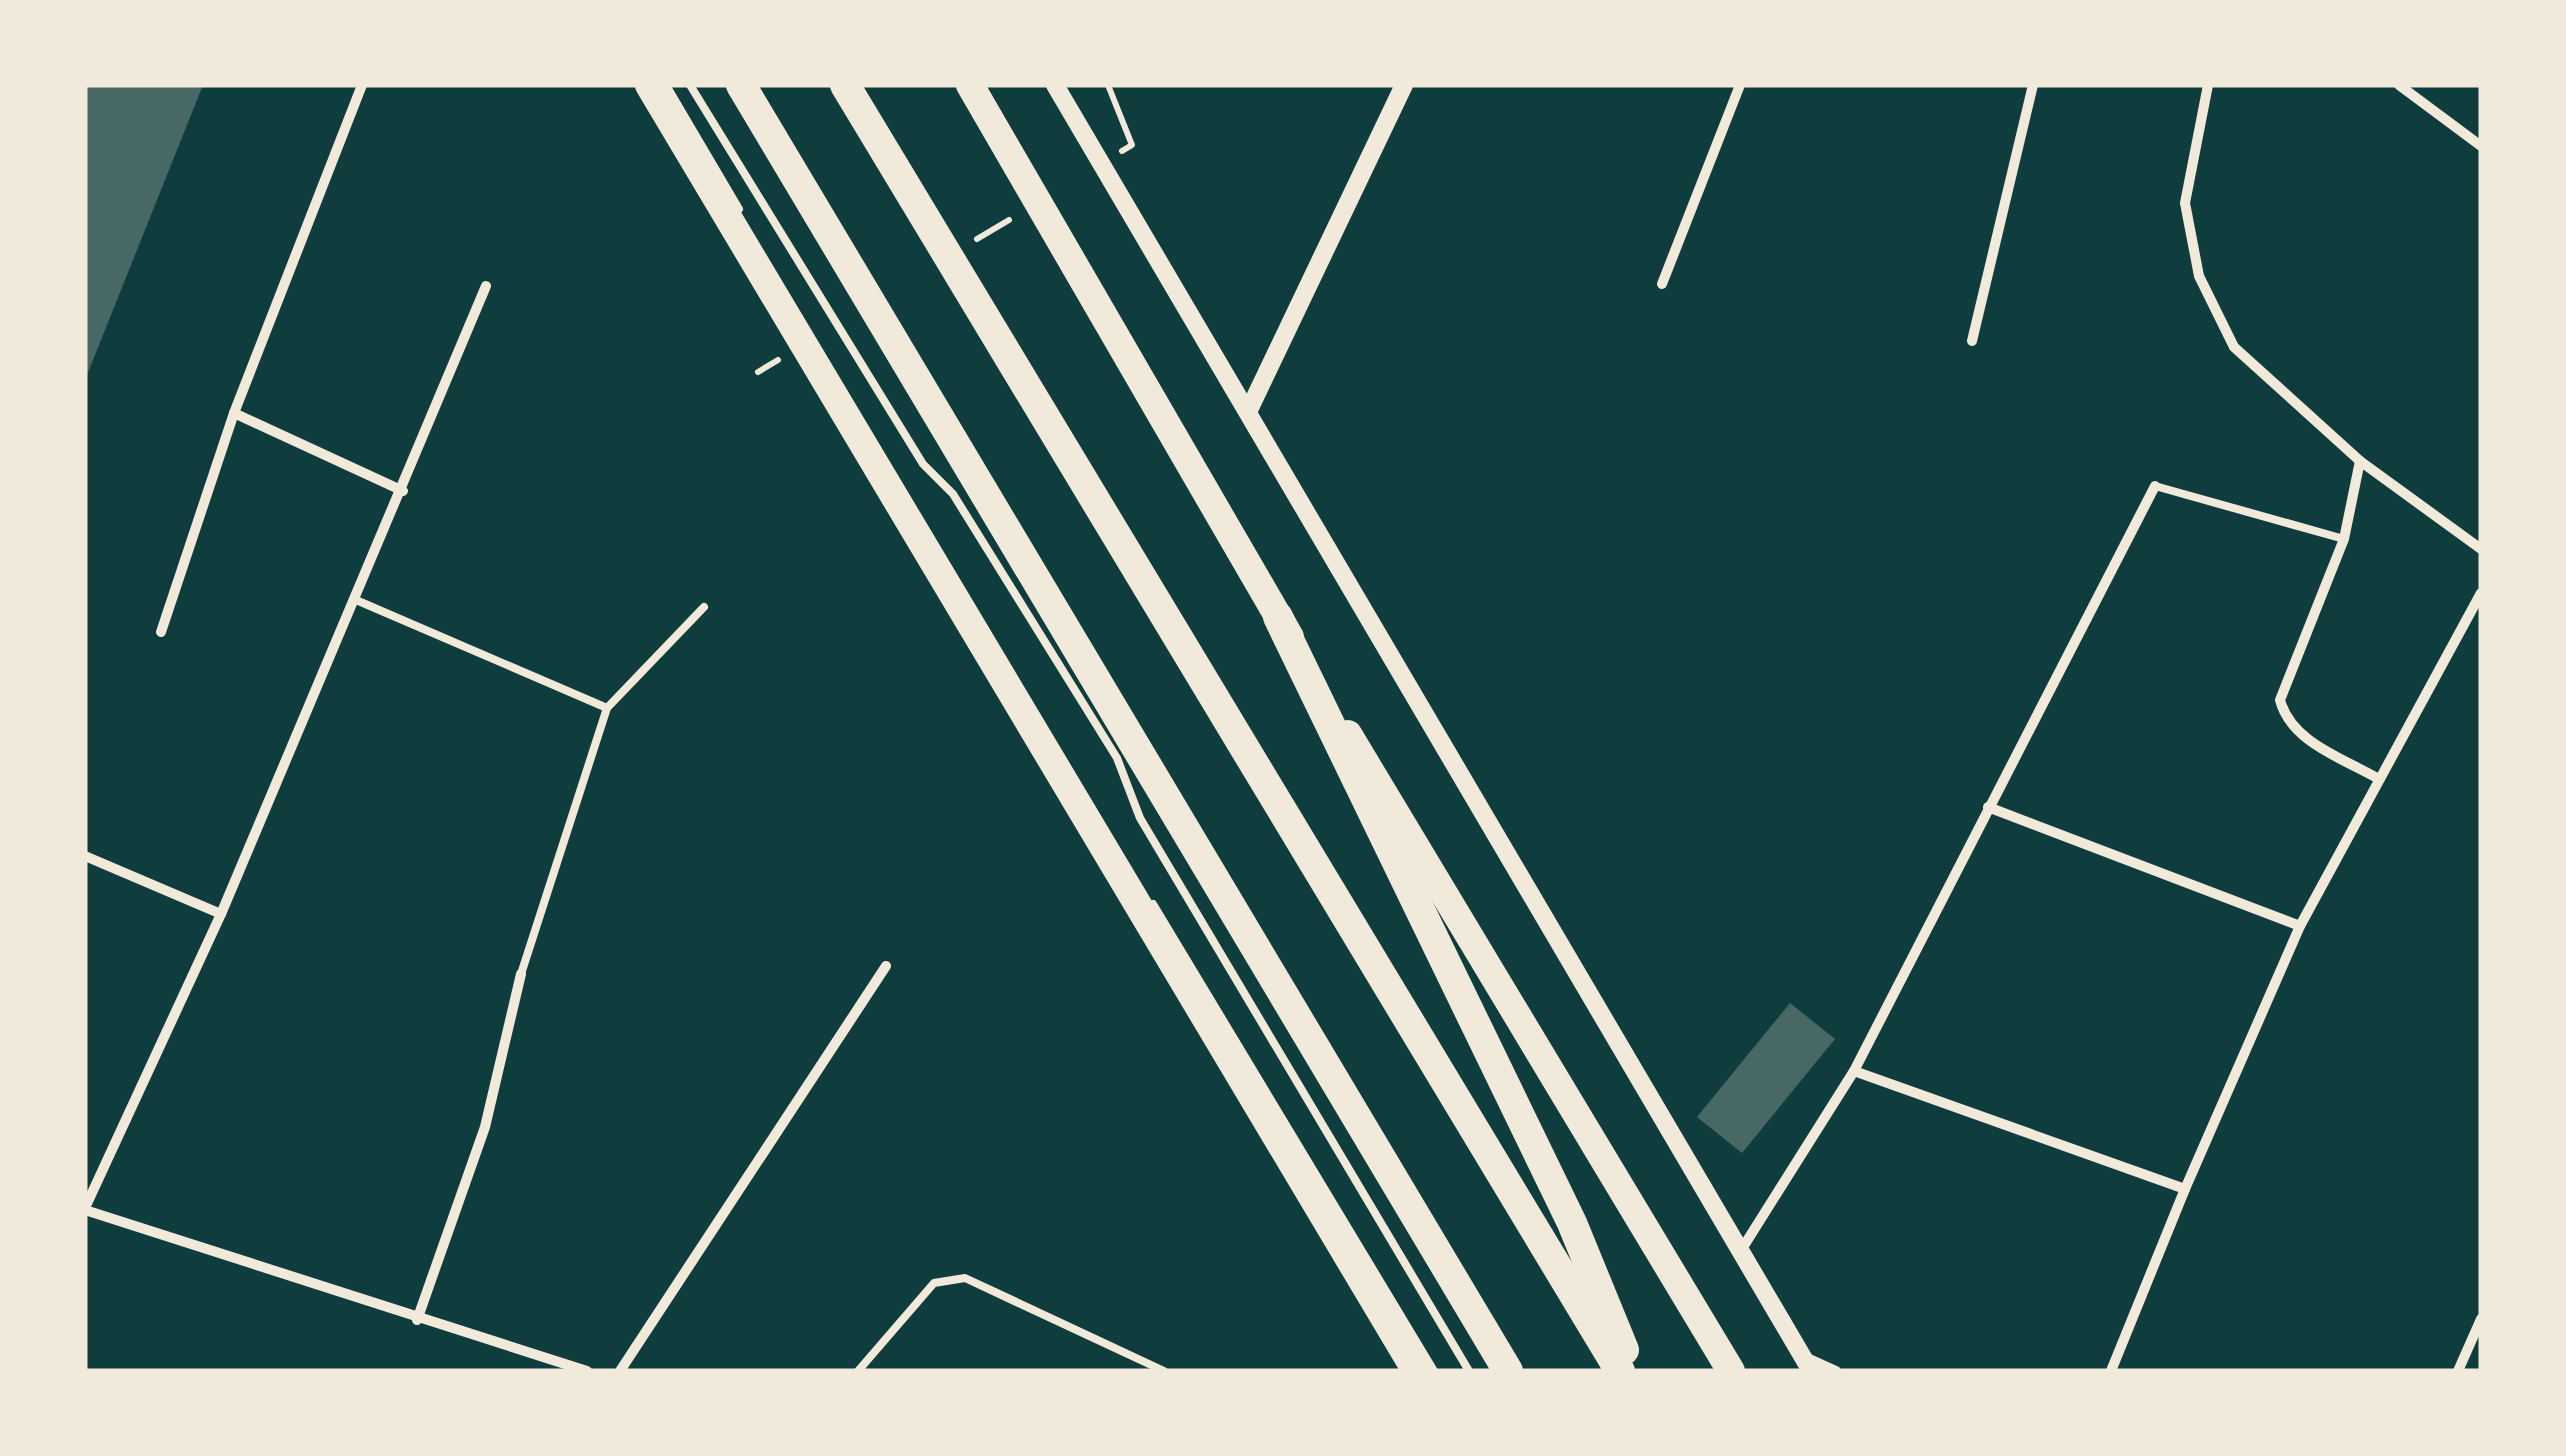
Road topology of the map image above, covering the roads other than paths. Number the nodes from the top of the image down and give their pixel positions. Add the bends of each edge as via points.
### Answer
1 (362, 85) edge
2 (649, 85) edge
3 (666, 85) edge
4 (690, 85) edge
5 (740, 85) edge
6 (845, 85) edge
7 (970, 85) edge
8 (1056, 85) edge
9 (1404, 85) edge
10 (1740, 85) edge
11 (2033, 85) edge
12 (2208, 85) edge
13 (2399, 85) edge
14 (2481, 146) edge
15 (747, 222) dead end
16 (1662, 284) dead end
17 (486, 286) dead end
18 (1972, 341) dead end
19 (234, 412) junction
20 (1248, 412) junction
21 (2360, 461) junction
22 (2154, 486) joint
23 (403, 491) junction
24 (2344, 539) junction
25 (2481, 549) edge
26 (2481, 593) edge
27 (356, 600) junction
28 (704, 608) dead end
29 (1278, 617) junction
30 (161, 632) dead end
31 (607, 708) junction
32 (2377, 778) junction
33 (1988, 808) junction
34 (85, 856) edge
35 (1152, 901) dead end
36 (221, 914) junction
37 (2300, 926) junction
38 (886, 966) dead end
39 (522, 974) joint
40 (1854, 1071) junction
41 (2184, 1188) junction
42 (85, 1209) edge
43 (1739, 1252) junction
44 (2481, 1319) edge
45 (417, 1320) junction
46 (1807, 1364) edge
47 (587, 1371) edge
48 (620, 1371) edge
49 (858, 1371) edge
50 (1164, 1371) edge
51 (1416, 1371) edge
52 (1434, 1371) edge
53 (1469, 1371) edge
54 (1508, 1371) edge
55 (1620, 1371) edge
56 (1633, 1371) edge
57 (1730, 1371) edge
58 (1836, 1371) edge
59 (2111, 1371) edge
60 (2458, 1371) edge

1 - 19 street
2 - 51 highway
3 - 15 lane
4 - 53 lane via 923,464 952,494 1117,758 1140,818
5 - 54 highway
6 - 55 highway
7 - 29 highway
8 - 20 street
9 - 20 street
10 - 16 street
11 - 18 street
12 - 21 street via 2185,204 2199,276 2234,347
13 - 14 street
17 - 23 street
19 - 23 street
19 - 30 street
20 - 43 street
21 - 24 street
21 - 25 street
22 - 24 lane
22 - 33 street
23 - 27 street
24 - 32 street via 2280,700 2302,736
26 - 32 street
27 - 31 lane
27 - 36 street
28 - 31 lane
29 - 56 highway via 1572,1224
29 - 57 highway
31 - 39 lane
32 - 37 street
33 - 37 street
33 - 40 street
34 - 36 street
35 - 52 lane
36 - 42 street
37 - 41 street
38 - 48 street
39 - 45 street via 485,1128
40 - 41 street
40 - 43 street
41 - 59 street
42 - 45 street
43 - 46 street
44 - 60 street
45 - 47 street
46 - 58 street
49 - 50 lane via 934,1283 966,1278

